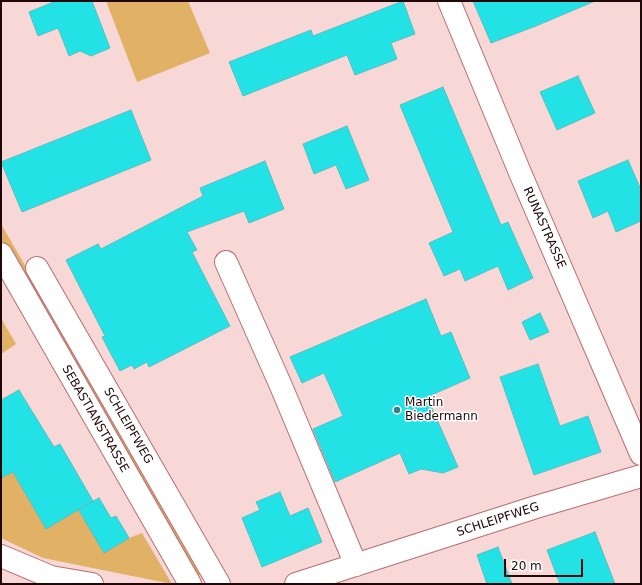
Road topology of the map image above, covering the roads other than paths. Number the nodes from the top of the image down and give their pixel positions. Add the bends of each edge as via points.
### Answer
1 (449, 1) edge
2 (1, 254) edge
3 (226, 262) dead end
4 (37, 268) dead end
5 (641, 454) edge
6 (641, 476) edge
7 (1, 556) edge
8 (356, 565) junction
9 (92, 584) edge
10 (190, 584) edge
11 (219, 584) edge
12 (296, 584) edge

1 - 5 street, RUNASTRASSE
2 - 10 street, SEBASTIANSTRASSE
3 - 8 street
4 - 11 street, SCHLEIPFWEG
6 - 8 street, SCHLEIPFWEG
7 - 9 street via 51,577
8 - 12 street, SCHLEIPFWEG

